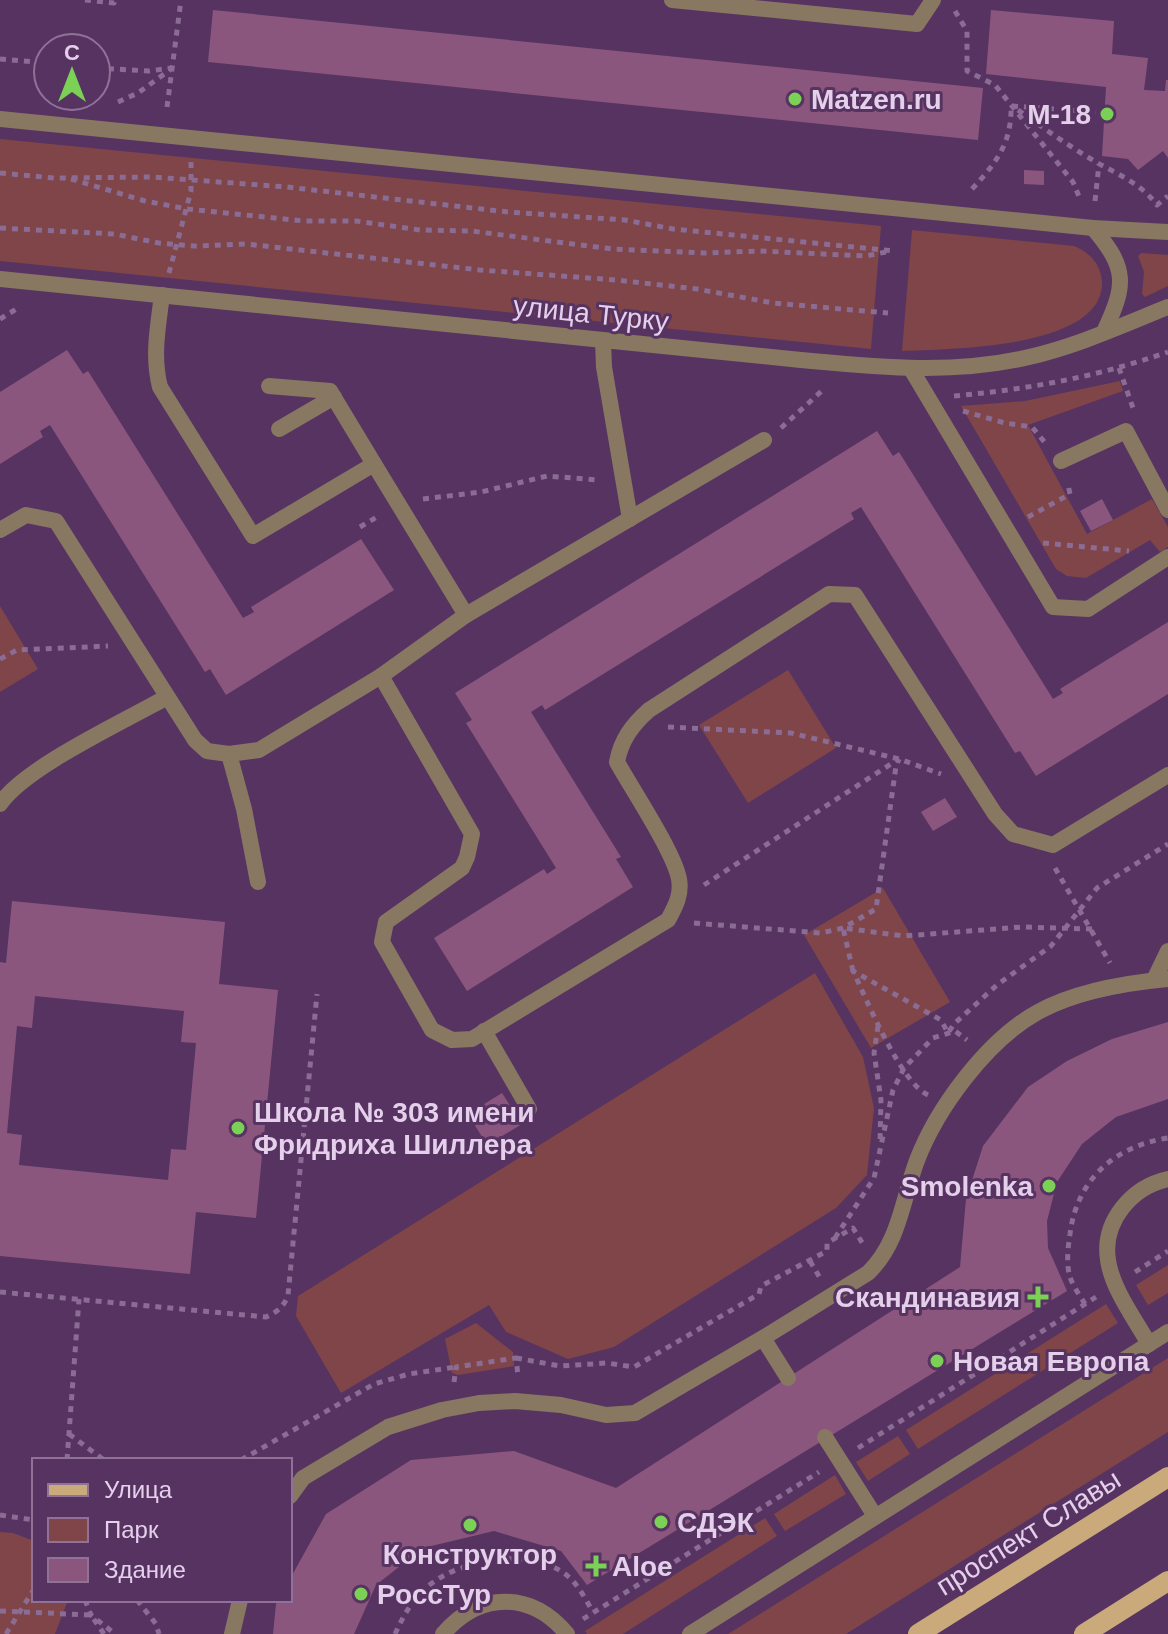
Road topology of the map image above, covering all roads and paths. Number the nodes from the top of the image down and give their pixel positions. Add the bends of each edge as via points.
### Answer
1 (85, 0) edge
2 (114, 0) edge
3 (181, 0) edge
4 (672, 0) edge
5 (933, 0) edge
6 (948, 0) edge
7 (725, 2) edge
8 (0, 59) edge
9 (32, 62) edge
10 (172, 68) junction
11 (112, 69) edge
12 (118, 102) dead end
13 (1011, 106) junction
14 (167, 107) dead end
15 (1096, 112) dead end
16 (0, 119) edge
17 (191, 138) junction
18 (1099, 164) junction
19 (0, 173) edge
20 (66, 177) junction
21 (191, 180) junction
22 (972, 189) dead end
23 (1168, 196) edge
24 (1080, 199) dead end
25 (1095, 201) dead end
26 (187, 209) junction
27 (0, 228) edge
28 (1093, 228) junction
29 (1168, 232) edge
30 (177, 244) junction
31 (0, 279) edge
32 (162, 295) junction
33 (1168, 307) edge
34 (18, 308) dead end
35 (888, 313) dead end
36 (0, 319) edge
37 (1104, 332) junction
38 (603, 340) junction
39 (1119, 368) dead end
40 (911, 369) junction
41 (269, 386) dead end
42 (825, 388) dead end
43 (946, 396) dead end
44 (334, 397) junction
45 (952, 405) dead end
46 (962, 422) dead end
47 (279, 429) dead end
48 (1126, 431) junction
49 (768, 438) joint
50 (1061, 461) junction
51 (374, 464) junction
52 (624, 483) junction
53 (399, 504) junction
54 (1168, 510) edge
55 (630, 519) junction
56 (360, 527) dead end
57 (1006, 529) junction
58 (0, 530) edge
59 (1041, 552) dead end
60 (1164, 560) edge
61 (466, 615) junction
62 (134, 645) junction
63 (0, 659) edge
64 (381, 676) junction
65 (167, 697) junction
66 (633, 724) junction
67 (229, 754) junction
68 (899, 759) junction
69 (1168, 775) edge
70 (979, 788) junction
71 (0, 804) edge
72 (1168, 844) edge
73 (1053, 845) junction
74 (258, 882) dead end
75 (679, 900) junction
76 (1079, 910) junction
77 (668, 920) junction
78 (1067, 926) junction
79 (843, 928) junction
80 (1092, 929) junction
81 (1168, 951) edge
82 (853, 971) junction
83 (1161, 979) edge
84 (1122, 985) junction
85 (317, 994) dead end
86 (879, 1025) junction
87 (484, 1031) junction
88 (948, 1033) junction
89 (988, 1053) junction
90 (904, 1068) junction
91 (948, 1104) junction
92 (529, 1109) dead end
93 (880, 1152) junction
94 (1168, 1179) edge
95 (835, 1239) junction
96 (1168, 1251) edge
97 (876, 1265) junction
98 (1116, 1284) junction
99 (0, 1292) edge
100 (79, 1299) junction
101 (1168, 1332) edge
102 (763, 1338) junction
103 (1149, 1344) junction
104 (516, 1358) dead end
105 (456, 1367) dead end
106 (788, 1378) dead end
107 (69, 1434) junction
108 (825, 1437) dead end
109 (67, 1458) edge
110 (101, 1458) edge
111 (244, 1458) edge
112 (840, 1459) junction
113 (1168, 1477) edge
114 (292, 1493) edge
115 (0, 1515) edge
116 (875, 1516) junction
117 (32, 1520) edge
118 (1168, 1581) edge
119 (32, 1592) edge
120 (86, 1602) edge
121 (139, 1602) edge
122 (240, 1602) edge
123 (0, 1611) edge
124 (20, 1612) junction
125 (91, 1615) junction
126 (566, 1633) edge
127 (6, 1634) edge
128 (104, 1634) edge
129 (115, 1634) edge
130 (159, 1634) edge
131 (232, 1634) edge
132 (443, 1634) edge
133 (690, 1634) edge
134 (918, 1634) edge
135 (1084, 1634) edge

1 - 2 path
3 - 10 path
4 - 7 street
5 - 7 street via 917,24
6 - 13 path via 967,31 967,71 995,85
8 - 9 path
10 - 11 path
10 - 12 path
10 - 14 path
13 - 15 path
13 - 18 path
13 - 22 path via 1004,150
13 - 24 path via 1073,182
16 - 17 street
17 - 21 path
17 - 28 street
18 - 23 path via 1147,191 1157,205
18 - 25 path
19 - 20 path
20 - 21 path
20 - 26 path
21 - 26 path
21 - 26 path via 894,251 866,256 613,249 471,231
26 - 30 path
27 - 30 path via 114,234
28 - 29 street
28 - 37 street via 1117,259 1120,274 1119,294
30 - 32 path
30 - 35 path via 246,244
31 - 32 street, улица Турку
32 - 38 street, улица Турку
32 - 51 street via 155,348 160,387 253,536
33 - 37 street, улица Турку
34 - 36 path
37 - 40 street, улица Турку via 1029,357
38 - 40 street, улица Турку
38 - 52 street
39 - 48 path via 1134,408
40 - 57 street
41 - 44 street via 330,391
42 - 49 path
43 - 45 path
44 - 47 street
44 - 51 street
46 - 50 path via 955,410 1032,427
48 - 50 street
48 - 54 street
49 - 55 street
50 - 57 path via 1070,494
51 - 53 street
52 - 53 path via 547,476
52 - 55 street
53 - 56 path
53 - 61 street
55 - 61 street
57 - 60 street via 1053,607 1088,609
58 - 62 street via 26,515 56,521
59 - 60 path via 1035,542 1142,553 1149,548
61 - 64 street
62 - 63 path via 17,650
62 - 65 street
64 - 67 street via 259,750
64 - 87 street via 472,834 462,868 386,922 382,942 432,1030 452,1040 472,1039
65 - 67 street via 195,740 207,751
65 - 71 street via 34,772
66 - 68 path via 791,733
66 - 70 street via 829,594 855,595
66 - 75 street via 617,762 671,858 679,878
67 - 74 street
68 - 70 path
68 - 75 path
68 - 79 path via 876,909
69 - 73 street
70 - 73 street via 1013,834
72 - 76 path via 1113,876
73 - 76 path via 1051,861
75 - 77 street
76 - 78 path
76 - 80 path
77 - 79 path via 821,933
77 - 87 street
78 - 79 path via 904,936
78 - 80 path
78 - 88 path via 1051,946 997,985
79 - 82 path
80 - 84 path
81 - 83 street
82 - 86 path
82 - 88 path via 941,1020
83 - 84 street
84 - 89 street via 1038,1012
85 - 100 path via 285,1303 266,1317
86 - 90 path
86 - 93 path via 874,1053 881,1100
87 - 92 street
88 - 89 path via 955,1031
88 - 90 path via 933,1038
89 - 91 street
90 - 91 path via 918,1090
90 - 93 path via 893,1090
91 - 97 street via 917,1159 889,1248
93 - 95 path via 874,1178
94 - 98 street via 1132,1195 1117,1214 1108,1236
95 - 97 path via 853,1228
95 - 104 path via 827,1243 827,1251 761,1286 759,1294 634,1367 560,1366
96 - 98 path
97 - 102 street
98 - 103 street
98 - 112 path
99 - 100 path
100 - 107 path
101 - 103 street
102 - 106 street
102 - 114 street via 635,1413 606,1415 515,1401 479,1403 388,1427 303,1478
103 - 116 street
105 - 111 path via 374,1384
107 - 109 path
107 - 110 path
108 - 112 street
112 - 116 street
112 - 126 path
113 - 134 main road, проспект Славы
115 - 117 path
116 - 133 street
118 - 135 main road
119 - 124 path
120 - 125 path
121 - 130 path
122 - 131 street
123 - 124 path
124 - 125 path
124 - 127 path
125 - 128 path
125 - 129 path
126 - 132 street via 550,1616 525,1603 500,1602 477,1606

